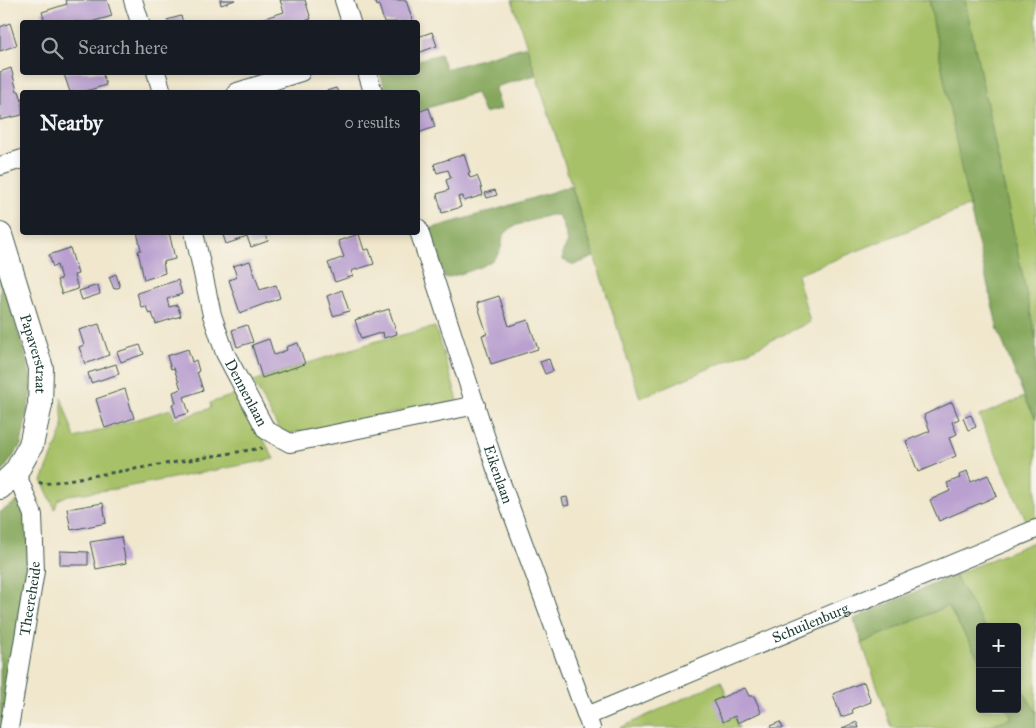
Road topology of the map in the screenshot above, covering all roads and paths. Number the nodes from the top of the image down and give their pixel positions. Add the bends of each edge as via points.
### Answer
1 (133, 0) edge
2 (344, 0) edge
3 (139, 20) edge
4 (350, 20) edge
5 (157, 75) edge
6 (291, 75) edge
7 (368, 75) edge
8 (161, 90) edge
9 (243, 90) edge
10 (373, 90) edge
11 (20, 160) edge
12 (0, 166) edge
13 (420, 234) edge
14 (0, 235) edge
15 (195, 235) edge
16 (476, 405) junction
17 (290, 443) junction
18 (8, 480) edge
19 (1036, 529) edge
20 (589, 722) edge
21 (9, 728) edge

1 - 3 street
2 - 4 street
5 - 8 street
6 - 9 street
7 - 10 street
11 - 12 street
13 - 16 street, Eikenlaan
14 - 18 street, Papaverstraat via 41,368 40,405 31,445
15 - 17 street, Dennenlaan via 212,315 225,353 266,430
16 - 17 street
16 - 20 street, Eikenlaan via 495,466
17 - 18 path via 43,484
18 - 21 street, Theereheide via 33,514 35,571
19 - 20 street, Schuilenburg

